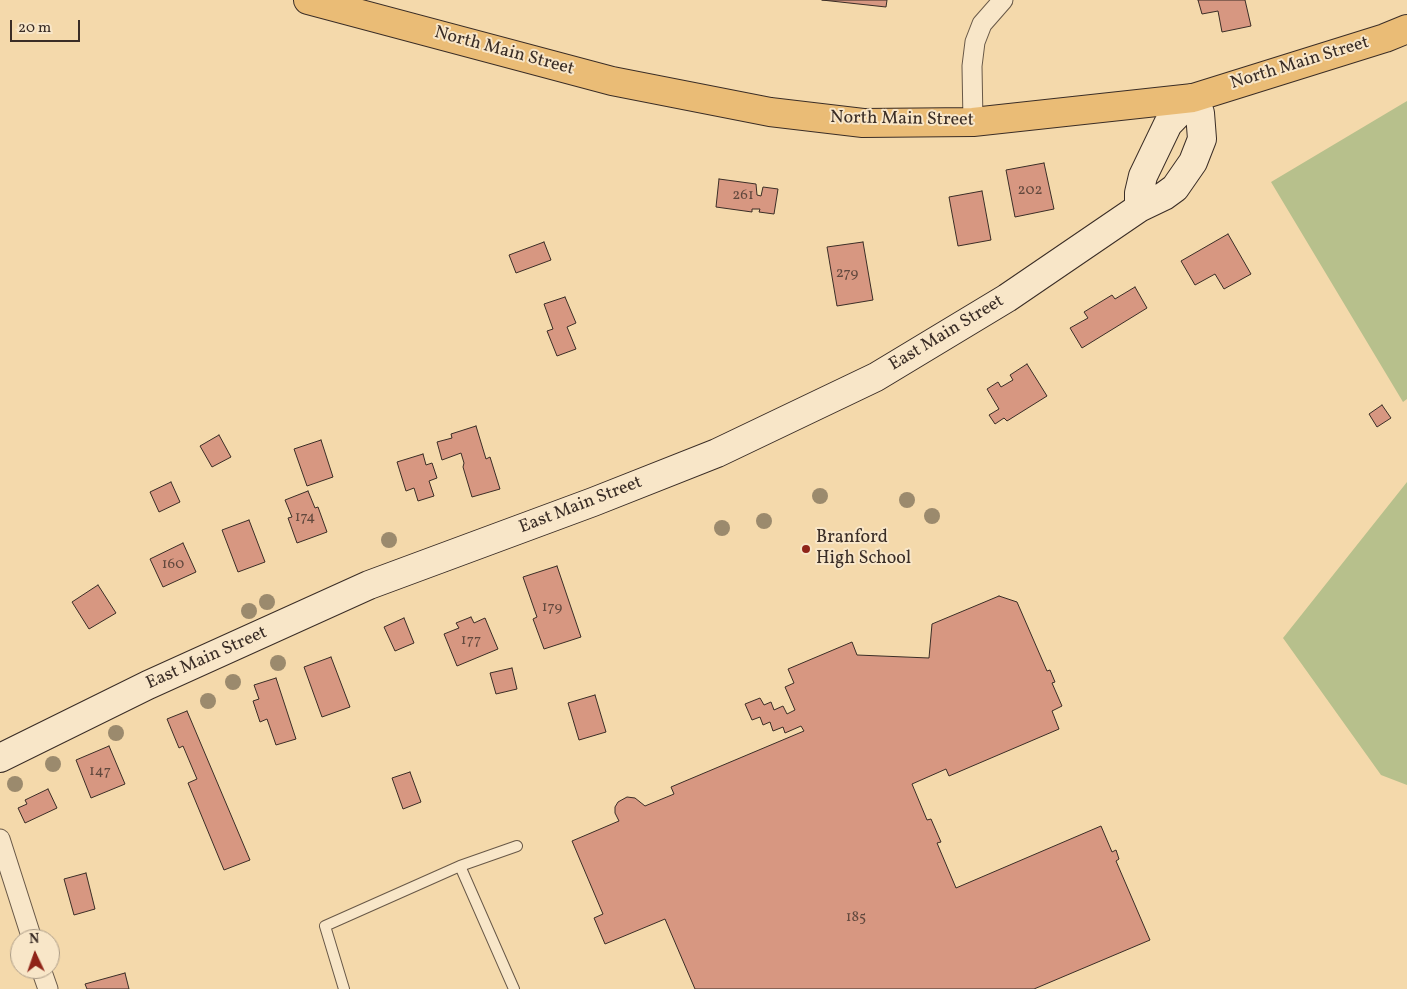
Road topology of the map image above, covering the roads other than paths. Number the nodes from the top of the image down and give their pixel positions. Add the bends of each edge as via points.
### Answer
1 (308, 0) edge
2 (1003, 0) edge
3 (1407, 29) edge
4 (1193, 98) junction
5 (973, 122) junction
6 (1139, 208) junction
7 (0, 758) edge
8 (0, 839) edge
9 (517, 846) dead end
10 (460, 866) junction
11 (29, 929) edge
12 (344, 989) edge
13 (514, 989) edge

1 - 5 main road, North Main Street via 612,81 698,99 770,112 863,122
2 - 5 street via 982,24 975,42
3 - 4 main road, North Main Street
4 - 5 main road, North Main Street
4 - 6 street via 1168,124 1144,176
4 - 6 street, East Main Street via 1200,113 1202,139 1193,162 1175,188
6 - 7 street, East Main Street via 999,303 876,377 802,413 717,453 369,585 148,685
8 - 11 street
9 - 10 lane
10 - 12 lane via 326,926
10 - 13 lane

